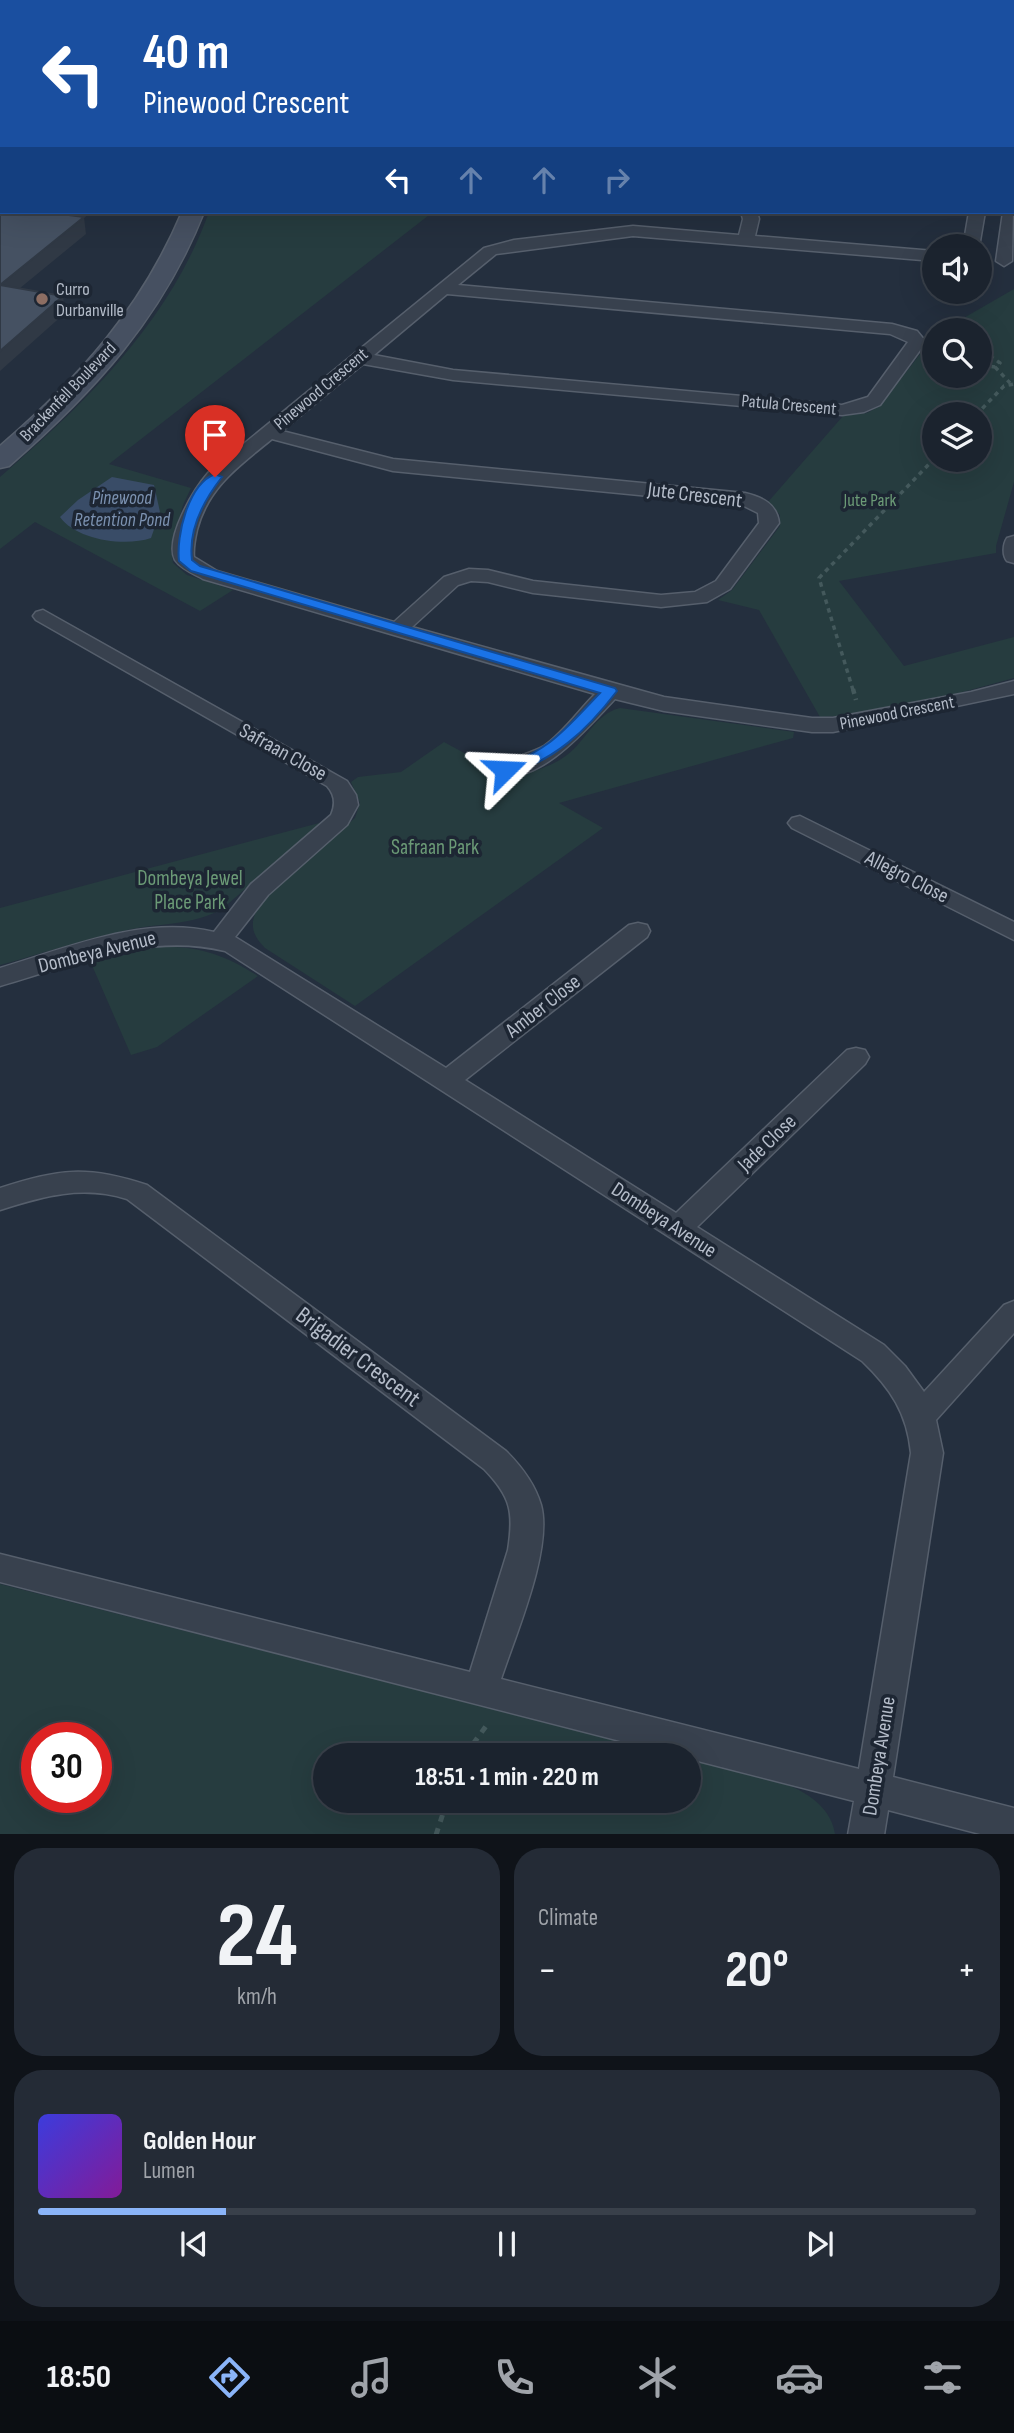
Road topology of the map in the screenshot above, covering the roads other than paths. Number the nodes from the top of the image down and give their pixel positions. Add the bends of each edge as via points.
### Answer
1 (192, 214) edge
2 (750, 214) edge
3 (977, 214) edge
4 (1011, 214) edge
5 (973, 234) edge
6 (746, 240) junction
7 (922, 255) edge
8 (1003, 261) edge
9 (442, 289) junction
10 (359, 358) junction
11 (269, 433) junction
12 (0, 460) edge
13 (1014, 542) edge
14 (1014, 557) edge
15 (43, 616) dead end
16 (397, 630) junction
17 (1014, 687) edge
18 (610, 691) junction
19 (505, 770) dead end
20 (800, 823) dead end
21 (638, 931) dead end
22 (1014, 932) edge
23 (221, 941) junction
24 (0, 977) edge
25 (856, 1057) dead end
26 (447, 1081) junction
27 (0, 1199) edge
28 (678, 1228) junction
29 (1014, 1313) edge
30 (921, 1416) junction
31 (0, 1568) edge
32 (495, 1693) junction
33 (873, 1788) junction
34 (1014, 1825) edge
35 (866, 1834) edge

1 - 12 street, Brackenfell Boulevard via 163,277 117,343 56,410
2 - 6 street
3 - 5 street
4 - 8 street
6 - 7 street, Pinewood Crescent
6 - 9 street, Pinewood Crescent via 633,231 506,246 483,255
9 - 10 street, Pinewood Crescent
9 - 10 street, Patula Crescent via 892,329 917,342 874,401 842,410 453,375
10 - 11 street, Pinewood Crescent
11 - 16 street, Pinewood Crescent via 202,492 184,548 186,561 210,575
11 - 16 street, Jute Crescent via 404,467 733,497 764,508 769,518 723,585 700,598 661,601 470,575 451,581
13 - 14 street
15 - 23 street, Safraan Close via 335,781 345,793 347,806 340,820 251,895
16 - 18 street, Pinewood Crescent
17 - 18 street, Pinewood Crescent via 863,721 812,725 664,704
18 - 19 street via 554,749
20 - 22 street, Allegro Close
21 - 26 street, Amber Close
23 - 24 street, Dombeya Avenue via 190,935 149,937
23 - 26 street, Dombeya Avenue via 244,950
25 - 28 street, Jade Close
26 - 28 street, Dombeya Avenue
27 - 32 street, Brigadier Crescent via 74,1179 106,1182 136,1192 508,1472 525,1502 528,1532
28 - 30 street, Dombeya Avenue via 873,1353 909,1391
29 - 30 street
30 - 33 street, Dombeya Avenue via 927,1453
31 - 32 street
32 - 33 street
33 - 34 street
33 - 35 street, Dombeya Avenue

